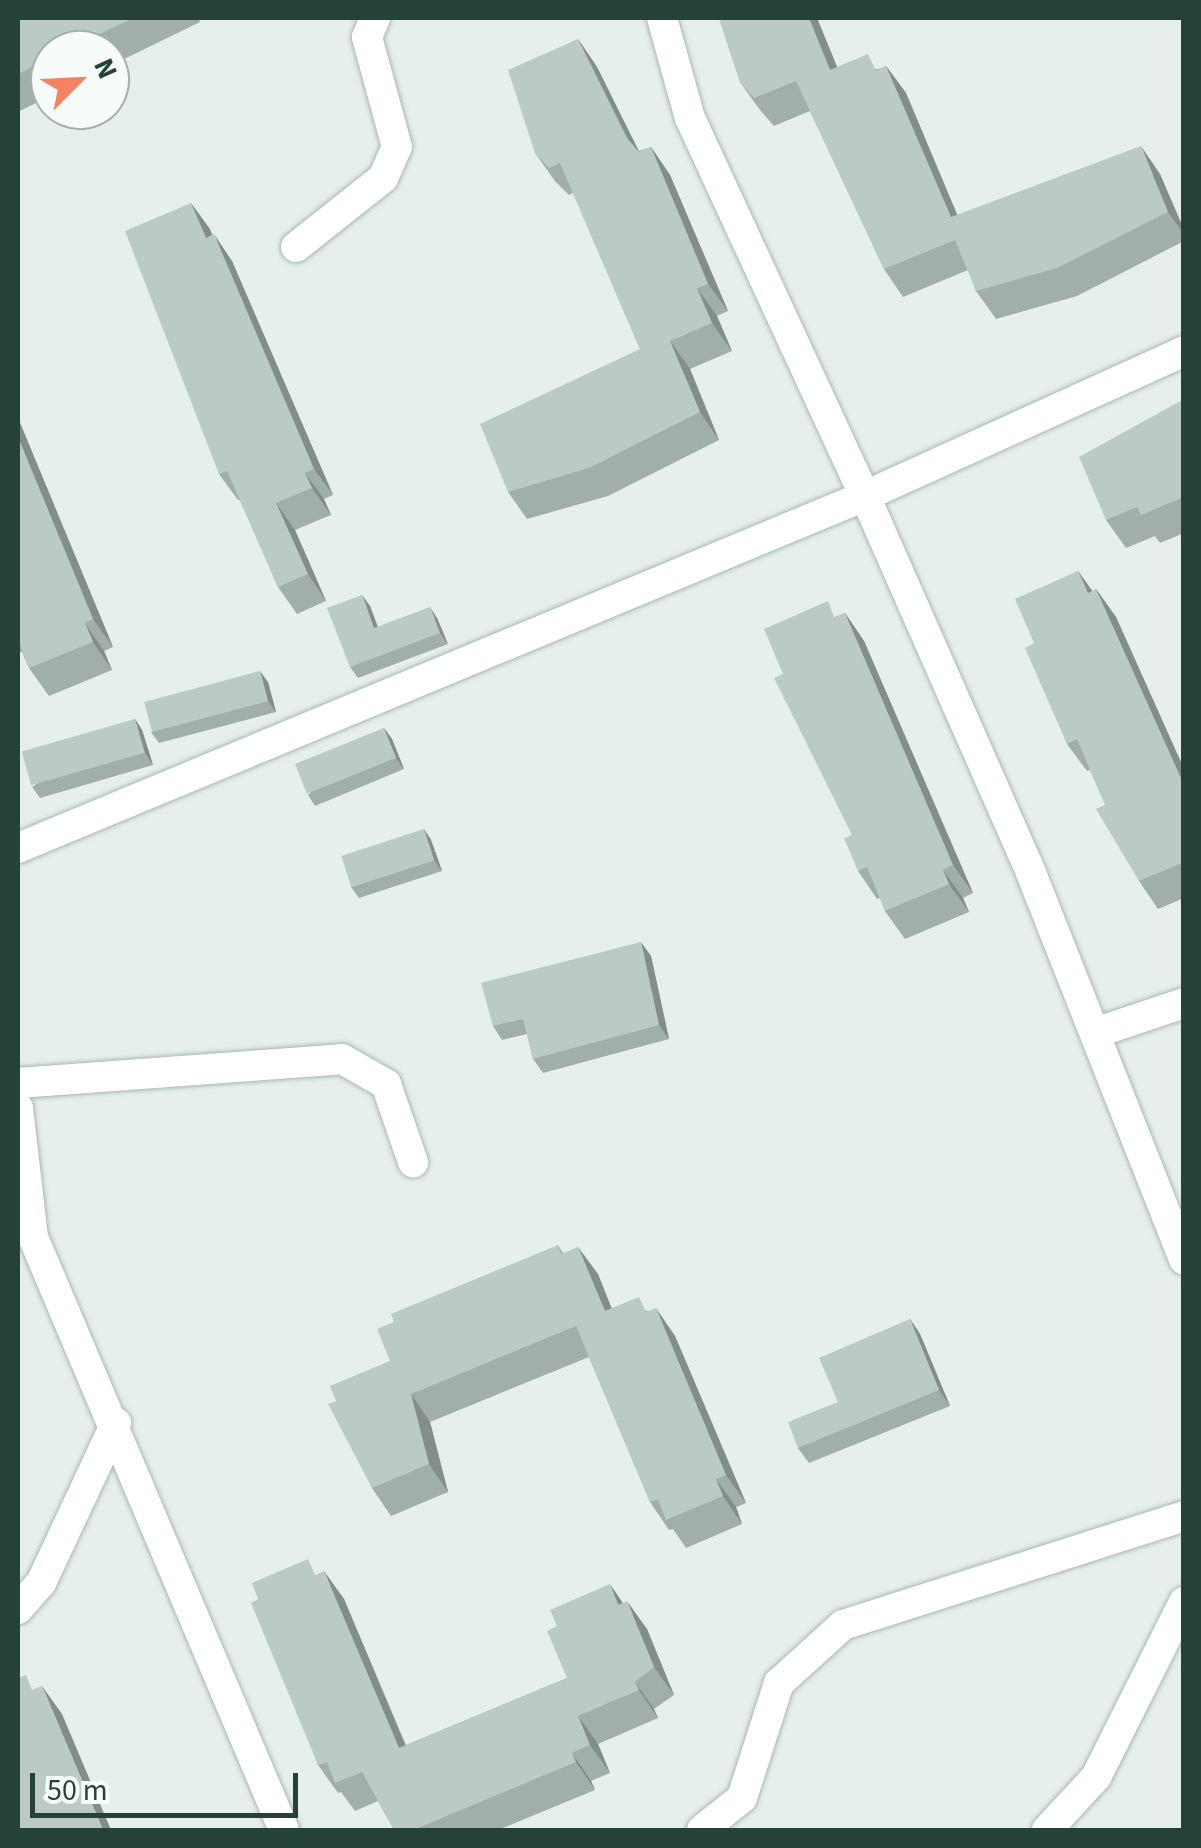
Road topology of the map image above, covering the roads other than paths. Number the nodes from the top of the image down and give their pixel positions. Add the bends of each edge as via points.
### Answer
1 (375, 18) edge
2 (662, 18) edge
3 (296, 248) dead end
4 (1184, 351) edge
5 (865, 496) junction
6 (18, 848) edge
7 (1184, 1003) edge
8 (1095, 1033) junction
9 (18, 1083) edge
10 (18, 1108) edge
11 (413, 1162) dead end
12 (1184, 1260) edge
13 (116, 1423) junction
14 (1184, 1516) edge
15 (1184, 1602) edge
16 (18, 1609) edge
17 (284, 1830) edge
18 (702, 1830) edge
19 (1047, 1830) edge

1 - 3 street via 367,37 397,147 383,178
2 - 5 street via 690,118
4 - 5 street
5 - 6 street
5 - 8 street via 898,553
7 - 8 street
8 - 12 street
9 - 11 street via 342,1058 386,1084
10 - 13 street via 33,1237
13 - 16 street via 41,1583
13 - 17 street
14 - 18 street via 843,1626 779,1683 742,1798
15 - 19 street via 1096,1776

